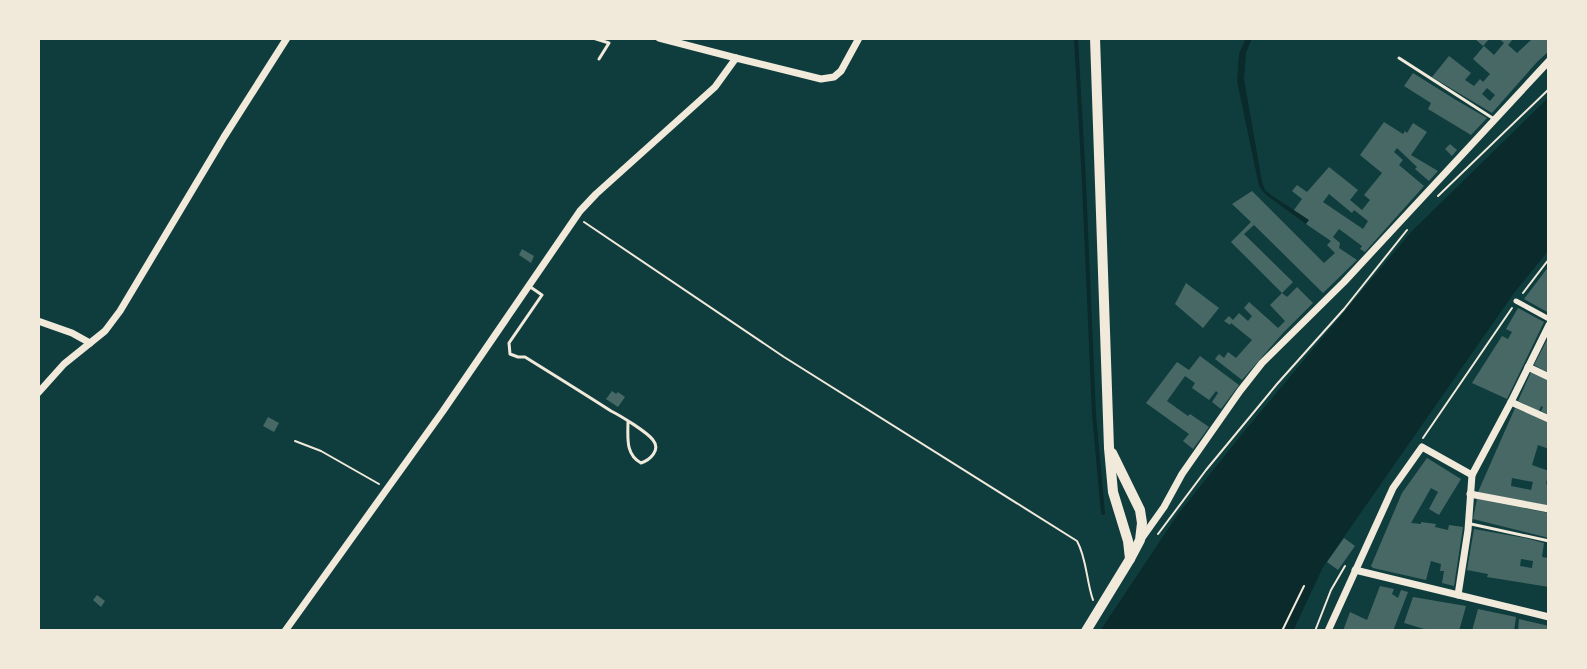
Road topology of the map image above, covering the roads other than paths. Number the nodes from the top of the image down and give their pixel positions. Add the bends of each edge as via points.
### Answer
1 (287, 38) edge
2 (593, 38) edge
3 (659, 38) edge
4 (859, 38) edge
5 (1095, 38) edge
6 (736, 58) junction
7 (1399, 58) dead end
8 (599, 59) dead end
9 (1549, 61) edge
10 (1494, 119) junction
11 (529, 286) junction
12 (1516, 301) road end
13 (1549, 319) edge
14 (38, 321) edge
15 (1549, 325) edge
16 (90, 343) junction
17 (1528, 367) junction
18 (1549, 377) edge
19 (38, 393) edge
20 (1511, 402) junction
21 (1549, 419) edge
22 (628, 421) junction
23 (1109, 448) junction
24 (1472, 475) junction
25 (1470, 494) junction
26 (1549, 509) edge
27 (1117, 510) junction
28 (1468, 523) junction
29 (1143, 534) junction
30 (1549, 541) edge
31 (1130, 559) junction
32 (1355, 570) junction
33 (1458, 595) junction
34 (1549, 617) edge
35 (285, 631) edge
36 (1086, 631) edge
37 (1328, 631) edge

1 - 16 street via 120,311
2 - 8 lane via 609,43
3 - 6 street
4 - 6 street via 834,77 821,79
5 - 23 main road
6 - 11 street via 715,87 576,216
7 - 10 lane
9 - 10 street
10 - 29 street via 1262,363
11 - 22 lane via 542,295 509,343 510,354 525,357
11 - 35 street
12 - 13 street
14 - 16 street
15 - 17 street
16 - 19 street
17 - 18 street
17 - 20 street
20 - 21 street
20 - 24 street
22 - 22 lane via 654,440 649,460 633,458
23 - 27 main road
23 - 29 main road via 1140,510
24 - 25 street
24 - 32 street via 1422,447 1393,488
25 - 26 street
25 - 28 street
27 - 29 street
27 - 31 main road
28 - 30 lane
28 - 33 street
29 - 31 main road
31 - 36 main road
32 - 33 street
32 - 37 street
33 - 34 street

